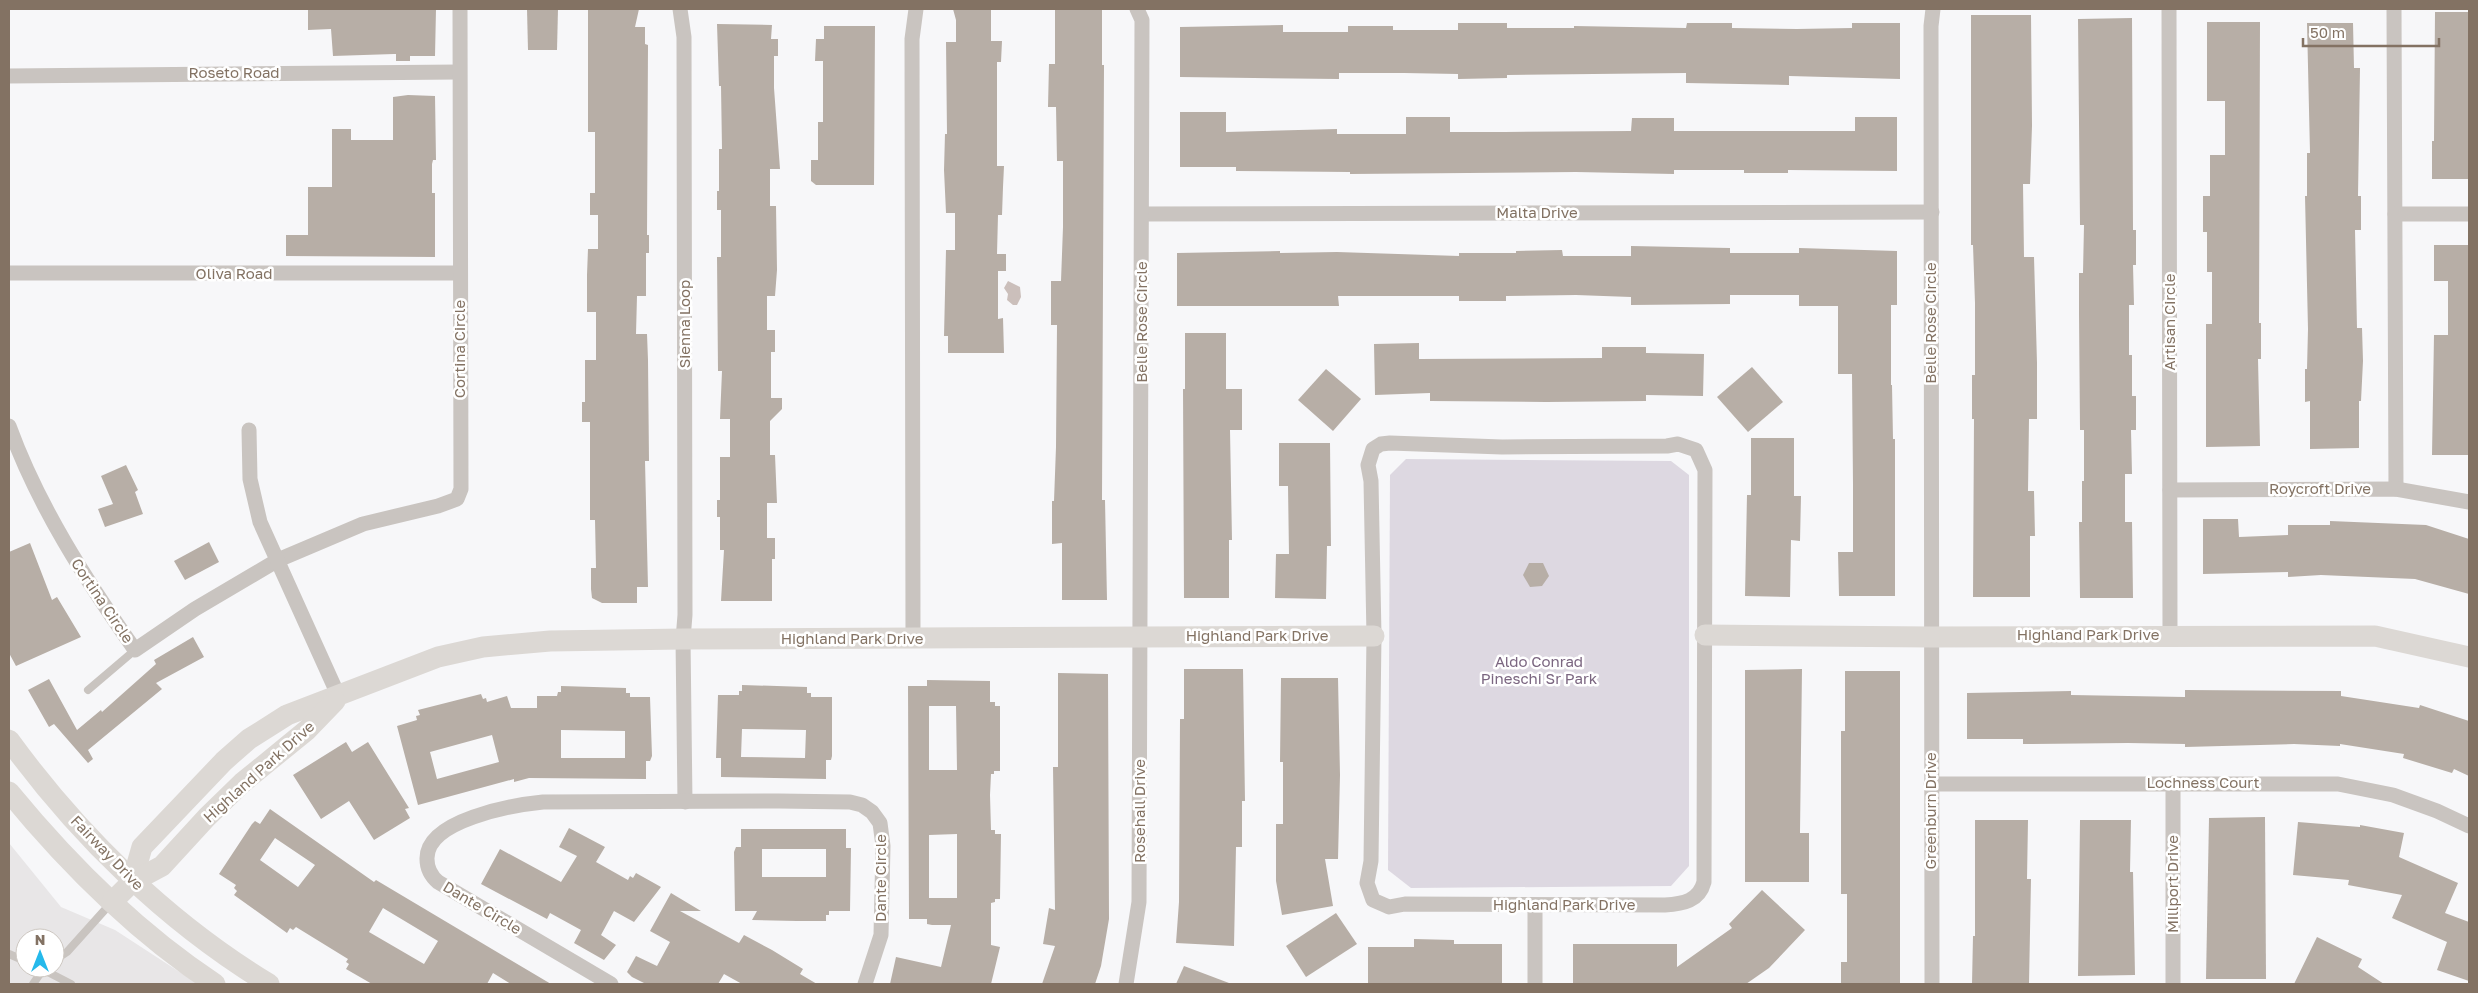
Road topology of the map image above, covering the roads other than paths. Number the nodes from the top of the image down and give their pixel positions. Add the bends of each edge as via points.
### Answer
1 (460, 9) edge
2 (680, 9) edge
3 (916, 9) edge
4 (1137, 9) edge
5 (1933, 9) edge
6 (2169, 9) edge
7 (2394, 9) edge
8 (459, 72) junction
9 (9, 76) edge
10 (1932, 212) junction
11 (1142, 214) junction
12 (2396, 214) junction
13 (2469, 214) edge
14 (459, 273) junction
15 (9, 274) edge
16 (9, 426) edge
17 (249, 430) dead end
18 (2396, 489) junction
19 (2170, 490) junction
20 (2469, 502) edge
21 (278, 560) junction
22 (1705, 635) junction
23 (2170, 635) junction
24 (1374, 636) junction
25 (1141, 637) junction
26 (1931, 637) junction
27 (683, 639) junction
28 (913, 639) junction
29 (135, 650) junction
30 (2469, 657) edge
31 (88, 690) dead end
32 (339, 697) junction
33 (9, 740) edge
34 (2173, 783) junction
35 (1931, 784) junction
36 (9, 792) edge
37 (686, 802) junction
38 (2469, 826) edge
39 (132, 882) junction
40 (112, 902) junction
41 (1534, 905) junction
42 (65, 953) edge
43 (214, 984) edge
44 (269, 984) edge
45 (611, 984) edge
46 (865, 984) edge
47 (1126, 984) edge
48 (1535, 984) edge
49 (1932, 984) edge
50 (2173, 984) edge

1 - 8 street, Cortina Circle
2 - 27 street, Sienna Loop via 684,47 686,615
3 - 28 street via 912,39
4 - 11 street, Belle Rose Circle via 1142,20
5 - 10 street, Belle Rose Circle
6 - 19 street, Artisan Circle
7 - 12 street
8 - 9 street, Roseto Road
8 - 14 street, Cortina Circle
10 - 11 street, Malta Drive
10 - 26 street, Belle Rose Circle
11 - 25 street, Belle Rose Circle
12 - 13 street
12 - 18 street
14 - 15 street, Oliva Road
14 - 21 street, Cortina Circle via 461,489 457,499 363,524
16 - 29 street, Cortina Circle via 30,479 81,572
17 - 21 street via 250,479 255,503
18 - 19 street, Roycroft Drive
18 - 20 street, Roycroft Drive
19 - 23 street, Artisan Circle
21 - 29 street, Cortina Circle via 195,609
21 - 32 street
22 - 24 street, Highland Park Drive via 1704,470 1696,450 1678,444 1502,447 1390,443 1373,449 1368,465 1372,481
22 - 26 street, Highland Park Drive
22 - 41 street, Highland Park Drive via 1702,890 1683,904
23 - 26 street, Highland Park Drive
23 - 30 street, Highland Park Drive via 2375,636
24 - 25 street, Highland Park Drive
24 - 41 street, Highland Park Drive via 1371,861 1367,883 1373,900 1389,907 1405,904
25 - 28 street, Highland Park Drive
25 - 47 street, Rosehall Drive via 1140,902
26 - 35 street, Greenburn Drive
27 - 28 street, Highland Park Drive
27 - 32 street, Highland Park Drive via 550,641 483,647 422,663
27 - 37 street
29 - 31 lane
32 - 39 street, Highland Park Drive via 307,730 242,783 162,866
32 - 39 street, Highland Park Drive via 287,715 249,739 224,761 142,847
33 - 39 street, Fairway Drive via 95,844
34 - 35 street, Lochness Court
34 - 38 street, Lochness Court via 2338,784 2393,795
34 - 50 street, Millport Drive
35 - 49 street, Greenburn Drive
36 - 40 street, Fairway Drive via 55,846
37 - 45 street, Dante Circle via 520,804 454,826 437,836 429,847 427,866 438,882
37 - 46 street, Dante Circle via 850,802 872,812 880,822 883,834 883,914 876,954
39 - 40 street, Highland Park Drive
39 - 44 street, Fairway Drive
40 - 42 lane
40 - 43 street, Fairway Drive via 175,957
41 - 48 street

